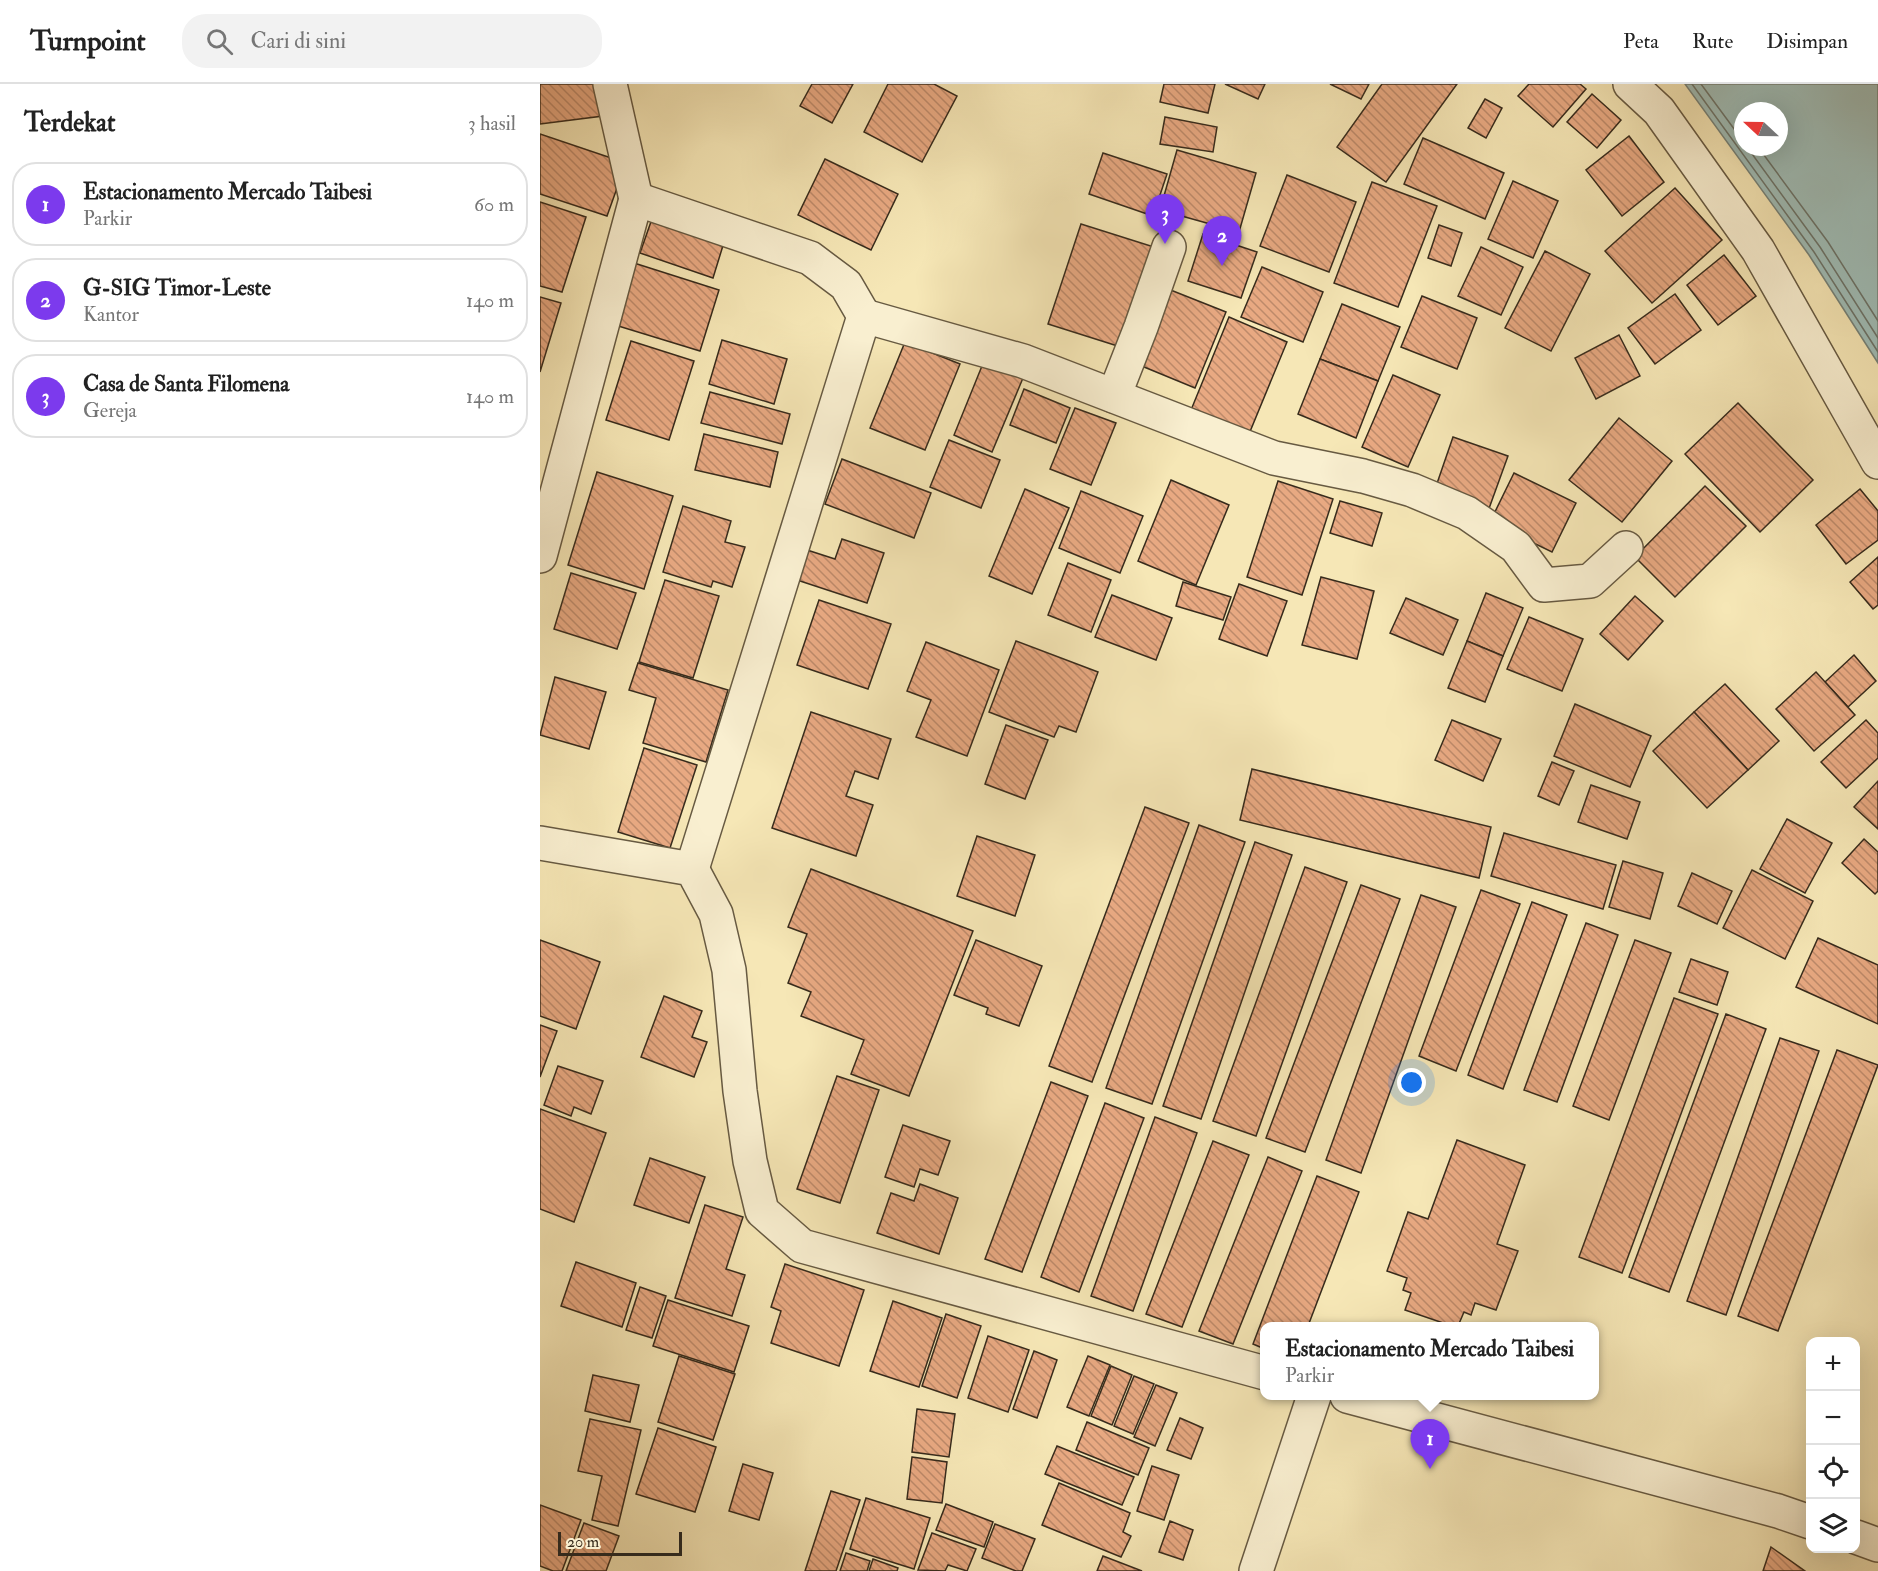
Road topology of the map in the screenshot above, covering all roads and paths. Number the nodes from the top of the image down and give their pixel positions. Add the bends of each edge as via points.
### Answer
1 (610, 84) edge
2 (1630, 84) edge
3 (636, 200) junction
4 (1169, 247) dead end
5 (864, 316) junction
6 (1114, 396) junction
7 (1878, 462) edge
8 (1626, 548) dead end
9 (540, 556) edge
10 (540, 843) edge
11 (692, 869) junction
12 (1260, 1372) edge
13 (1312, 1400) edge
14 (1366, 1400) edge
15 (1806, 1521) edge
16 (1860, 1539) edge
17 (1878, 1545) edge
18 (1256, 1571) edge

1 - 3 street
2 - 7 street via 1659,111 1758,250
3 - 5 street via 810,258 846,285
3 - 9 street
4 - 6 street
5 - 6 street via 1023,361
5 - 11 street
6 - 8 street via 1274,458 1364,476 1412,490 1467,513 1516,547 1544,585 1590,581
10 - 11 street
11 - 12 street via 716,914 729,970 740,1091 762,1211 802,1246
13 - 18 street
14 - 15 street
16 - 17 street

